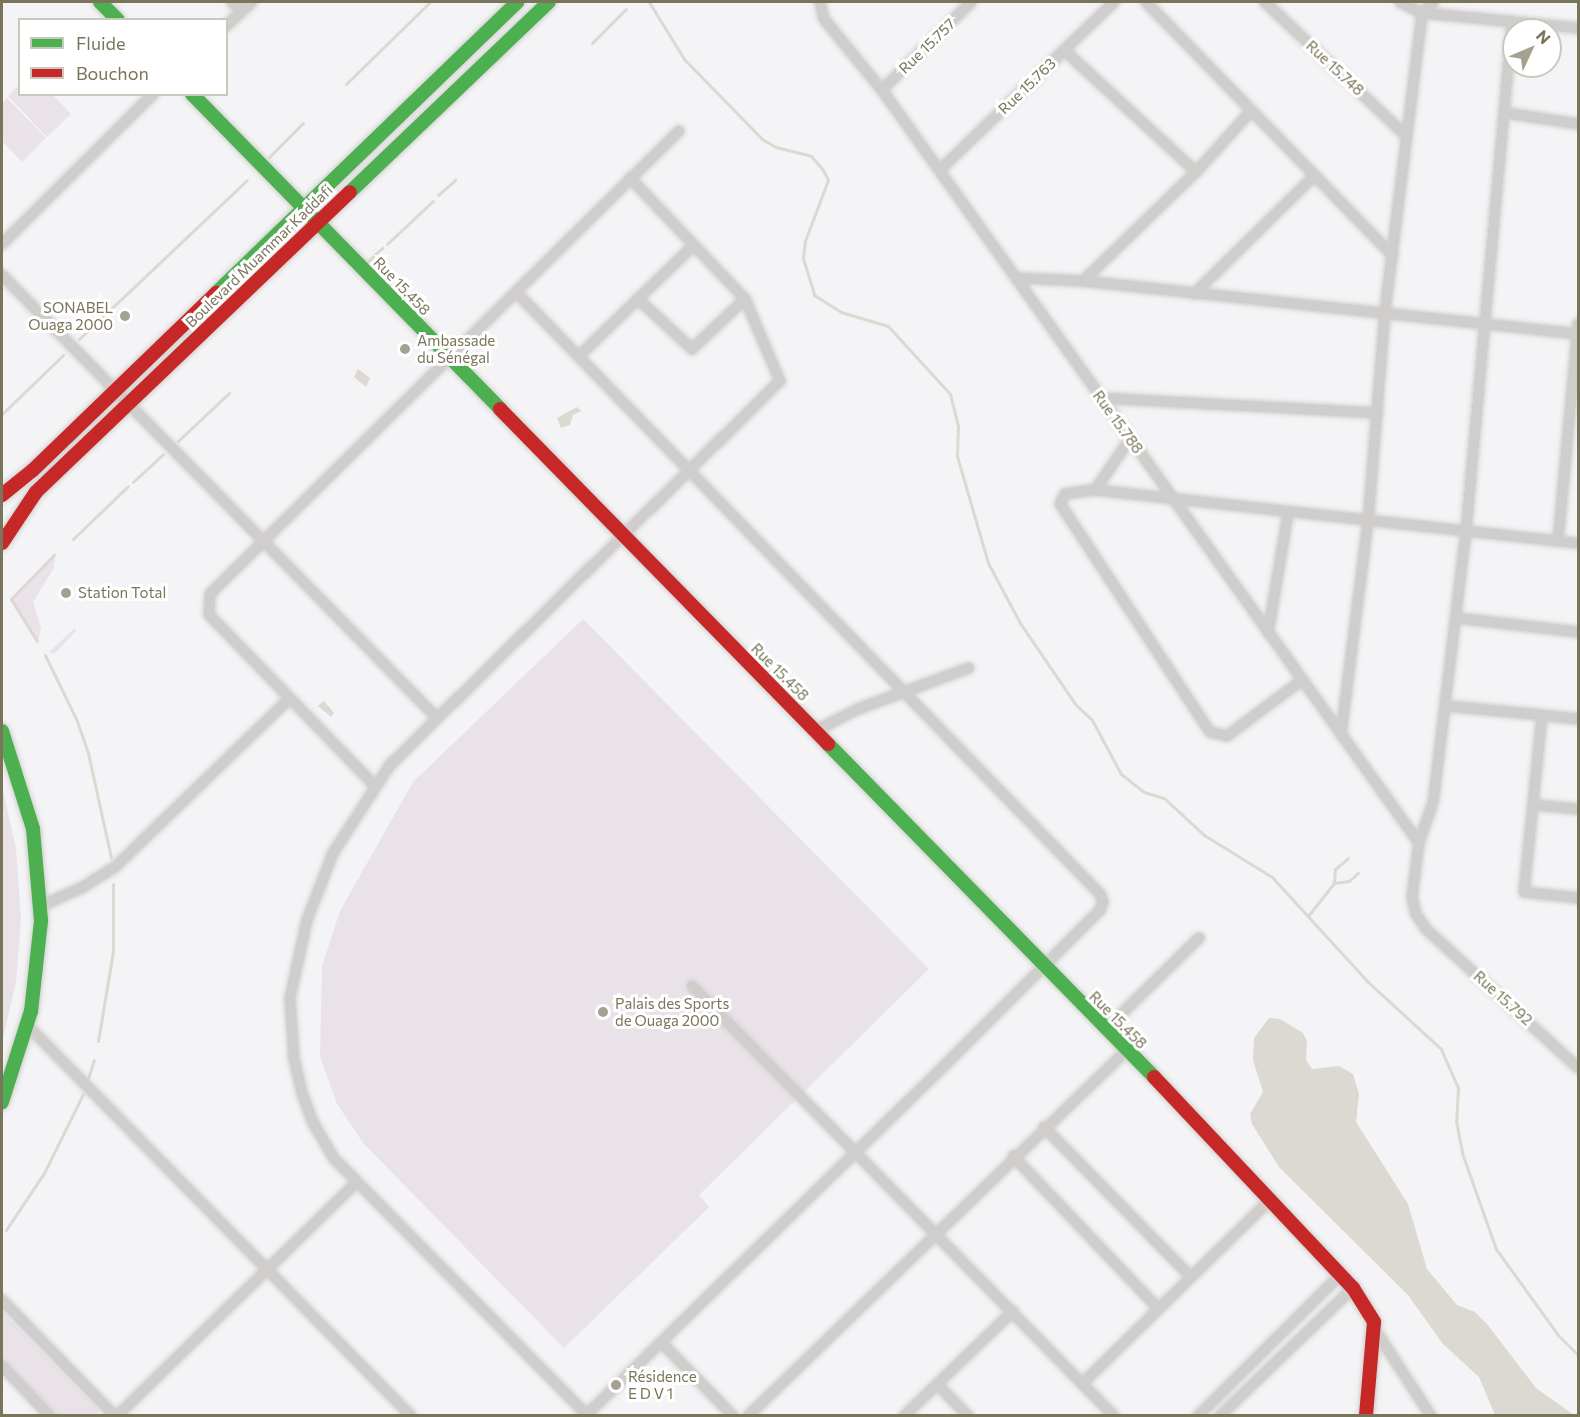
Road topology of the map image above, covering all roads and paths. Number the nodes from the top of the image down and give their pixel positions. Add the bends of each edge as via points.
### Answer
1 (100, 2) edge
2 (232, 2) edge
3 (252, 2) edge
4 (517, 2) edge
5 (549, 2) edge
6 (820, 2) edge
7 (971, 2) edge
8 (1114, 2) edge
9 (1146, 2) edge
10 (1265, 2) edge
11 (1400, 2) edge
12 (1434, 2) edge
13 (242, 11) junction
14 (1422, 13) junction
15 (116, 18) edge
16 (1502, 23) edge
17 (228, 24) edge
18 (1562, 27) edge
19 (1578, 28) edge
20 (1064, 50) junction
21 (1508, 78) edge
22 (882, 90) junction
23 (151, 96) edge
24 (194, 96) edge
25 (1250, 112) junction
26 (1506, 113) junction
27 (1578, 124) edge
28 (679, 131) dead end
29 (1405, 135) junction
30 (940, 171) junction
31 (1196, 172) junction
32 (1314, 176) junction
33 (630, 178) junction
34 (303, 207) junction
35 (318, 222) junction
36 (2, 244) edge
37 (692, 247) junction
38 (1393, 256) junction
39 (2, 275) edge
40 (1016, 278) junction
41 (1083, 281) junction
42 (516, 292) junction
43 (1194, 294) junction
44 (638, 299) junction
45 (745, 299) junction
46 (1385, 311) junction
47 (1483, 321) junction
48 (1578, 330) edge
49 (579, 356) junction
50 (449, 358) junction
51 (115, 389) junction
52 (1101, 398) junction
53 (130, 405) junction
54 (1378, 413) junction
55 (1575, 416) edge
56 (1130, 439) junction
57 (690, 471) junction
58 (1095, 490) junction
59 (2, 495) edge
60 (1175, 502) junction
61 (1288, 514) junction
62 (1368, 522) junction
63 (1466, 531) junction
64 (622, 535) junction
65 (265, 539) junction
66 (1558, 541) junction
67 (2, 543) edge
68 (1578, 543) edge
69 (1456, 618) junction
70 (1578, 632) edge
71 (1268, 633) junction
72 (969, 668) dead end
73 (1302, 681) junction
74 (904, 691) junction
75 (288, 699) junction
76 (1446, 706) junction
77 (1542, 715) junction
78 (436, 717) junction
79 (1578, 719) edge
80 (2, 731) edge
81 (815, 731) junction
82 (1341, 735) junction
83 (375, 786) junction
84 (1534, 805) junction
85 (1578, 809) edge
86 (1419, 843) junction
87 (1578, 898) edge
88 (41, 906) junction
89 (1199, 938) dead end
90 (1043, 967) junction
91 (692, 986) dead end
92 (28, 1026) junction
93 (1105, 1030) junction
94 (1126, 1051) junction
95 (1578, 1068) edge
96 (2, 1102) edge
97 (1044, 1127) junction
98 (857, 1151) junction
99 (1013, 1156) junction
100 (357, 1182) junction
101 (1271, 1199) junction
102 (936, 1231) junction
103 (268, 1269) junction
104 (1341, 1275) junction
105 (1190, 1276) junction
106 (1353, 1288) junction
107 (2, 1300) edge
108 (1158, 1308) junction
109 (1013, 1311) junction
110 (1374, 1328) junction
111 (661, 1342) junction
112 (2, 1366) edge
113 (1083, 1383) junction
114 (937, 1384) junction
115 (586, 1415) edge
116 (50, 1416) edge
117 (116, 1416) edge
118 (411, 1416) edge
119 (733, 1416) edge
120 (748, 1416) edge
121 (904, 1416) edge
122 (968, 1416) edge
123 (1114, 1416) edge
124 (1198, 1416) edge
125 (1220, 1416) edge
126 (1366, 1416) edge
127 (1431, 1416) edge

1 - 15 main road
2 - 13 street
3 - 13 street
4 - 34 main road, Boulevard Muammar Kaddafi
5 - 35 main road, Boulevard Muammar Kaddafi
6 - 22 street, Rue 15.788 via 824,19
7 - 22 street, Rue 15.757
8 - 20 street, Rue 15.763
9 - 25 street
10 - 29 street, Rue 15.748
11 - 14 street
12 - 14 street
13 - 17 street
14 - 16 street
14 - 29 street
18 - 19 street
20 - 30 street, Rue 15.763
20 - 31 street
21 - 26 street
22 - 30 street, Rue 15.788
23 - 36 street
24 - 34 main road, Rue 15.458
25 - 31 street
25 - 32 street
26 - 27 street
26 - 47 street
28 - 33 street
29 - 38 street
30 - 40 street, Rue 15.788
31 - 41 street
32 - 38 street
32 - 43 street
33 - 37 street
33 - 42 street
34 - 35 main road, Rue 15.458
34 - 51 main road, Boulevard Muammar Kaddafi
35 - 50 main road, Rue 15.458
35 - 53 main road, Boulevard Muammar Kaddafi
37 - 44 street
37 - 45 street
38 - 46 street
39 - 51 street
40 - 41 street
40 - 52 street, Rue 15.788
41 - 43 street
42 - 49 street
42 - 50 street
43 - 46 street
44 - 45 street via 692,349
44 - 49 street
45 - 57 street via 780,381
46 - 47 street
46 - 54 street
47 - 48 street
47 - 63 street
48 - 55 street
49 - 57 street
50 - 64 main road, Rue 15.458
50 - 65 street
51 - 53 street
51 - 59 main road, Boulevard Muammar Kaddafi
52 - 54 street
52 - 56 street, Rue 15.788
53 - 65 street
53 - 67 main road, Boulevard Muammar Kaddafi via 36,492
54 - 62 street
55 - 66 street
56 - 58 street
56 - 60 street, Rue 15.788
57 - 64 street
57 - 74 street
58 - 60 street
58 - 73 street via 1065,494 1060,504 1210,732 1227,736
60 - 61 street
60 - 71 street, Rue 15.788
61 - 62 street
61 - 71 street
62 - 63 street
62 - 82 street
63 - 66 street
63 - 69 street
64 - 78 street
64 - 81 main road, Rue 15.458
65 - 75 street via 210,594 207,604 209,615
65 - 78 street
66 - 68 street
69 - 70 street
69 - 76 street
71 - 73 street, Rue 15.788
72 - 74 street
73 - 82 street, Rue 15.788
74 - 81 street
74 - 90 street via 1100,894 1100,910
75 - 83 street
75 - 88 street via 115,867
76 - 77 street
76 - 86 street via 1433,802
77 - 79 street
77 - 84 street
78 - 83 street
80 - 88 main road via 30,814
81 - 90 main road, Rue 15.458
82 - 86 street, Rue 15.788
83 - 100 street via 351,819 322,878 301,940 290,998 294,1059 313,1123 333,1157
84 - 85 street
84 - 87 street via 1524,892
86 - 95 street, Rue 15.792 via 1412,897 1416,914 1426,929
88 - 92 main road via 39,967
89 - 93 street
90 - 93 main road, Rue 15.458
90 - 98 street
91 - 98 street
92 - 96 main road
92 - 103 street
93 - 94 main road, Rue 15.458
94 - 97 street
94 - 101 main road, Rue 15.458
97 - 99 street
97 - 105 street
98 - 102 street
98 - 111 street
99 - 102 street
99 - 108 street
100 - 103 street
100 - 115 street
101 - 104 main road, Rue 15.458
101 - 105 street
102 - 109 street
102 - 120 street
103 - 117 street
103 - 118 street
104 - 106 main road, Rue 15.458
104 - 124 street
105 - 108 street
106 - 110 main road, Rue 15.458 via 1368,1307
106 - 125 street
107 - 117 street
108 - 113 street
109 - 113 street
109 - 114 street
110 - 126 main road
110 - 127 street
111 - 115 street
111 - 119 street
112 - 116 street
113 - 123 street
114 - 121 street
114 - 122 street

